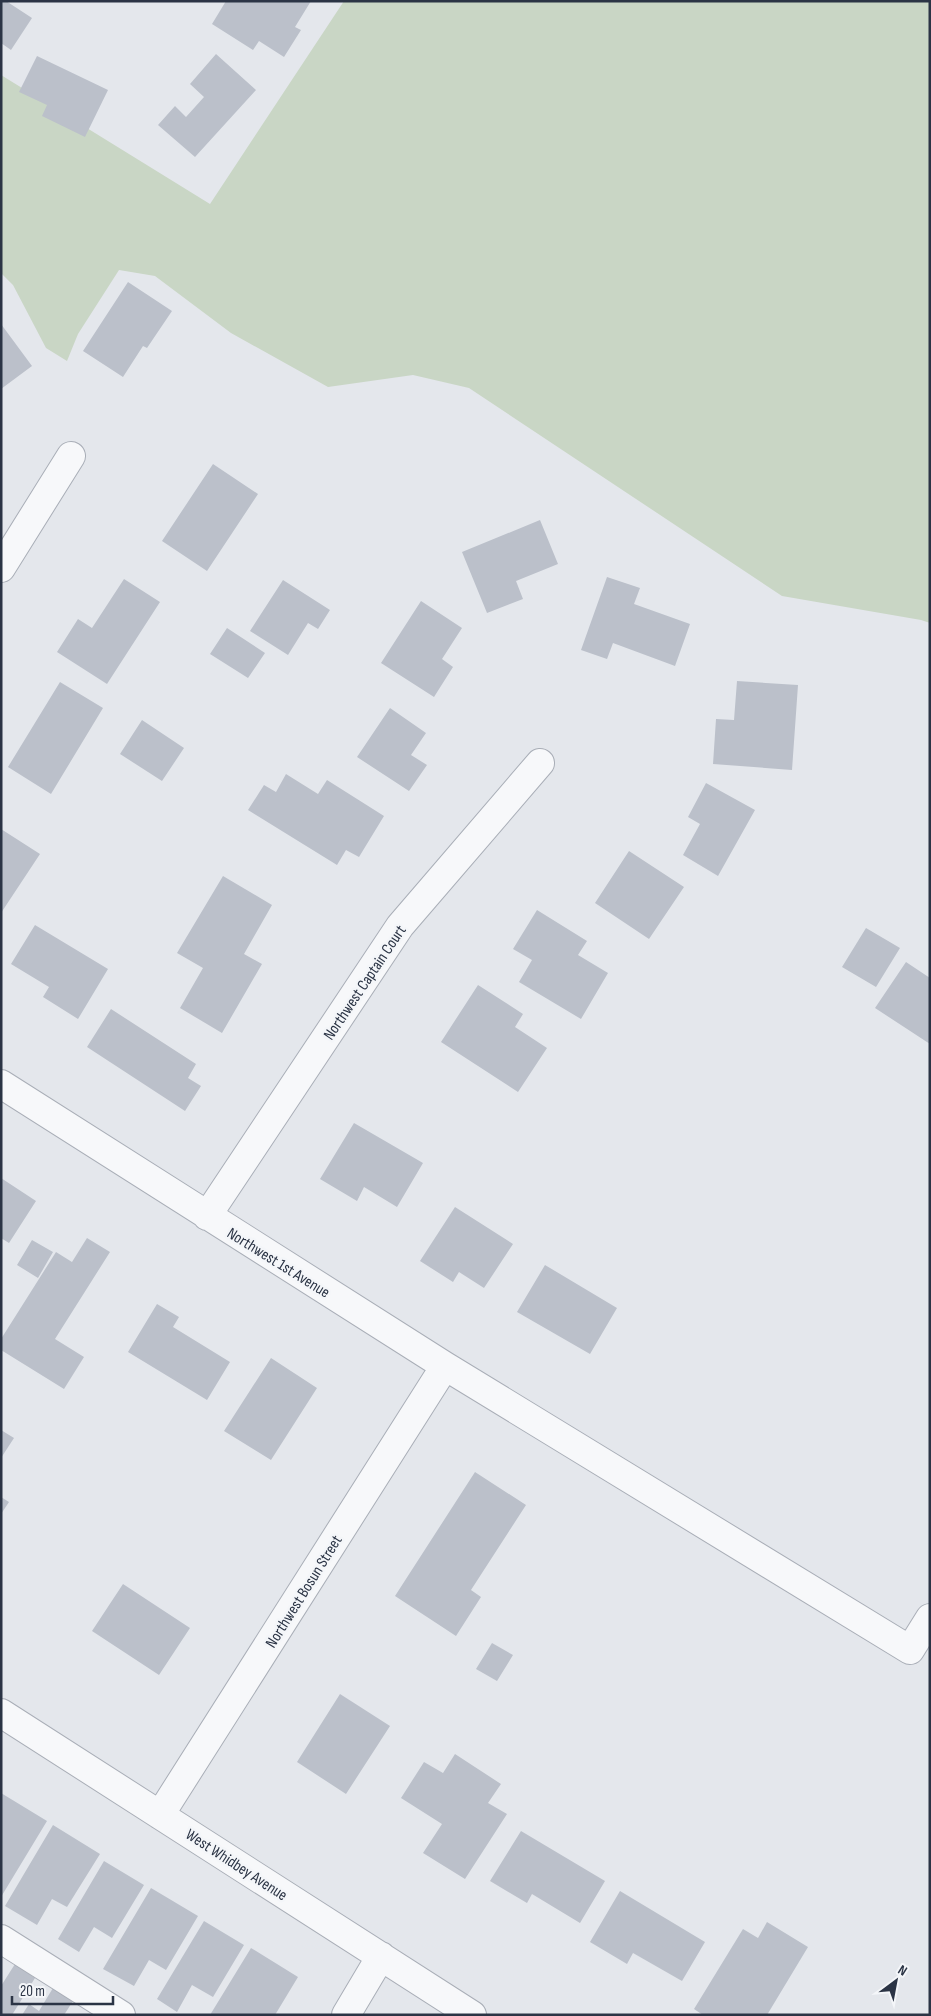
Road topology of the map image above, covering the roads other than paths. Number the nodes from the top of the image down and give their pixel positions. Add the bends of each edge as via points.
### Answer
1 (71, 456) dead end
2 (1, 568) edge
3 (540, 763) dead end
4 (1, 1084) edge
5 (207, 1216) junction
6 (445, 1366) junction
7 (930, 1618) edge
8 (1, 1713) edge
9 (160, 1815) junction
10 (1, 1940) edge
11 (381, 1956) junction
12 (121, 2015) edge
13 (346, 2015) edge
14 (472, 2015) edge

1 - 2 street
3 - 5 street, Northwest Captain Court via 400,926
4 - 5 street, Northwest 1st Avenue
5 - 6 street, Northwest 1st Avenue
6 - 7 street, Northwest 1st Avenue via 910,1650
6 - 9 street, Northwest Bosun Street
8 - 9 street, West Whidbey Avenue
9 - 11 street, West Whidbey Avenue
10 - 12 street
11 - 13 street
11 - 14 street, West Whidbey Avenue

